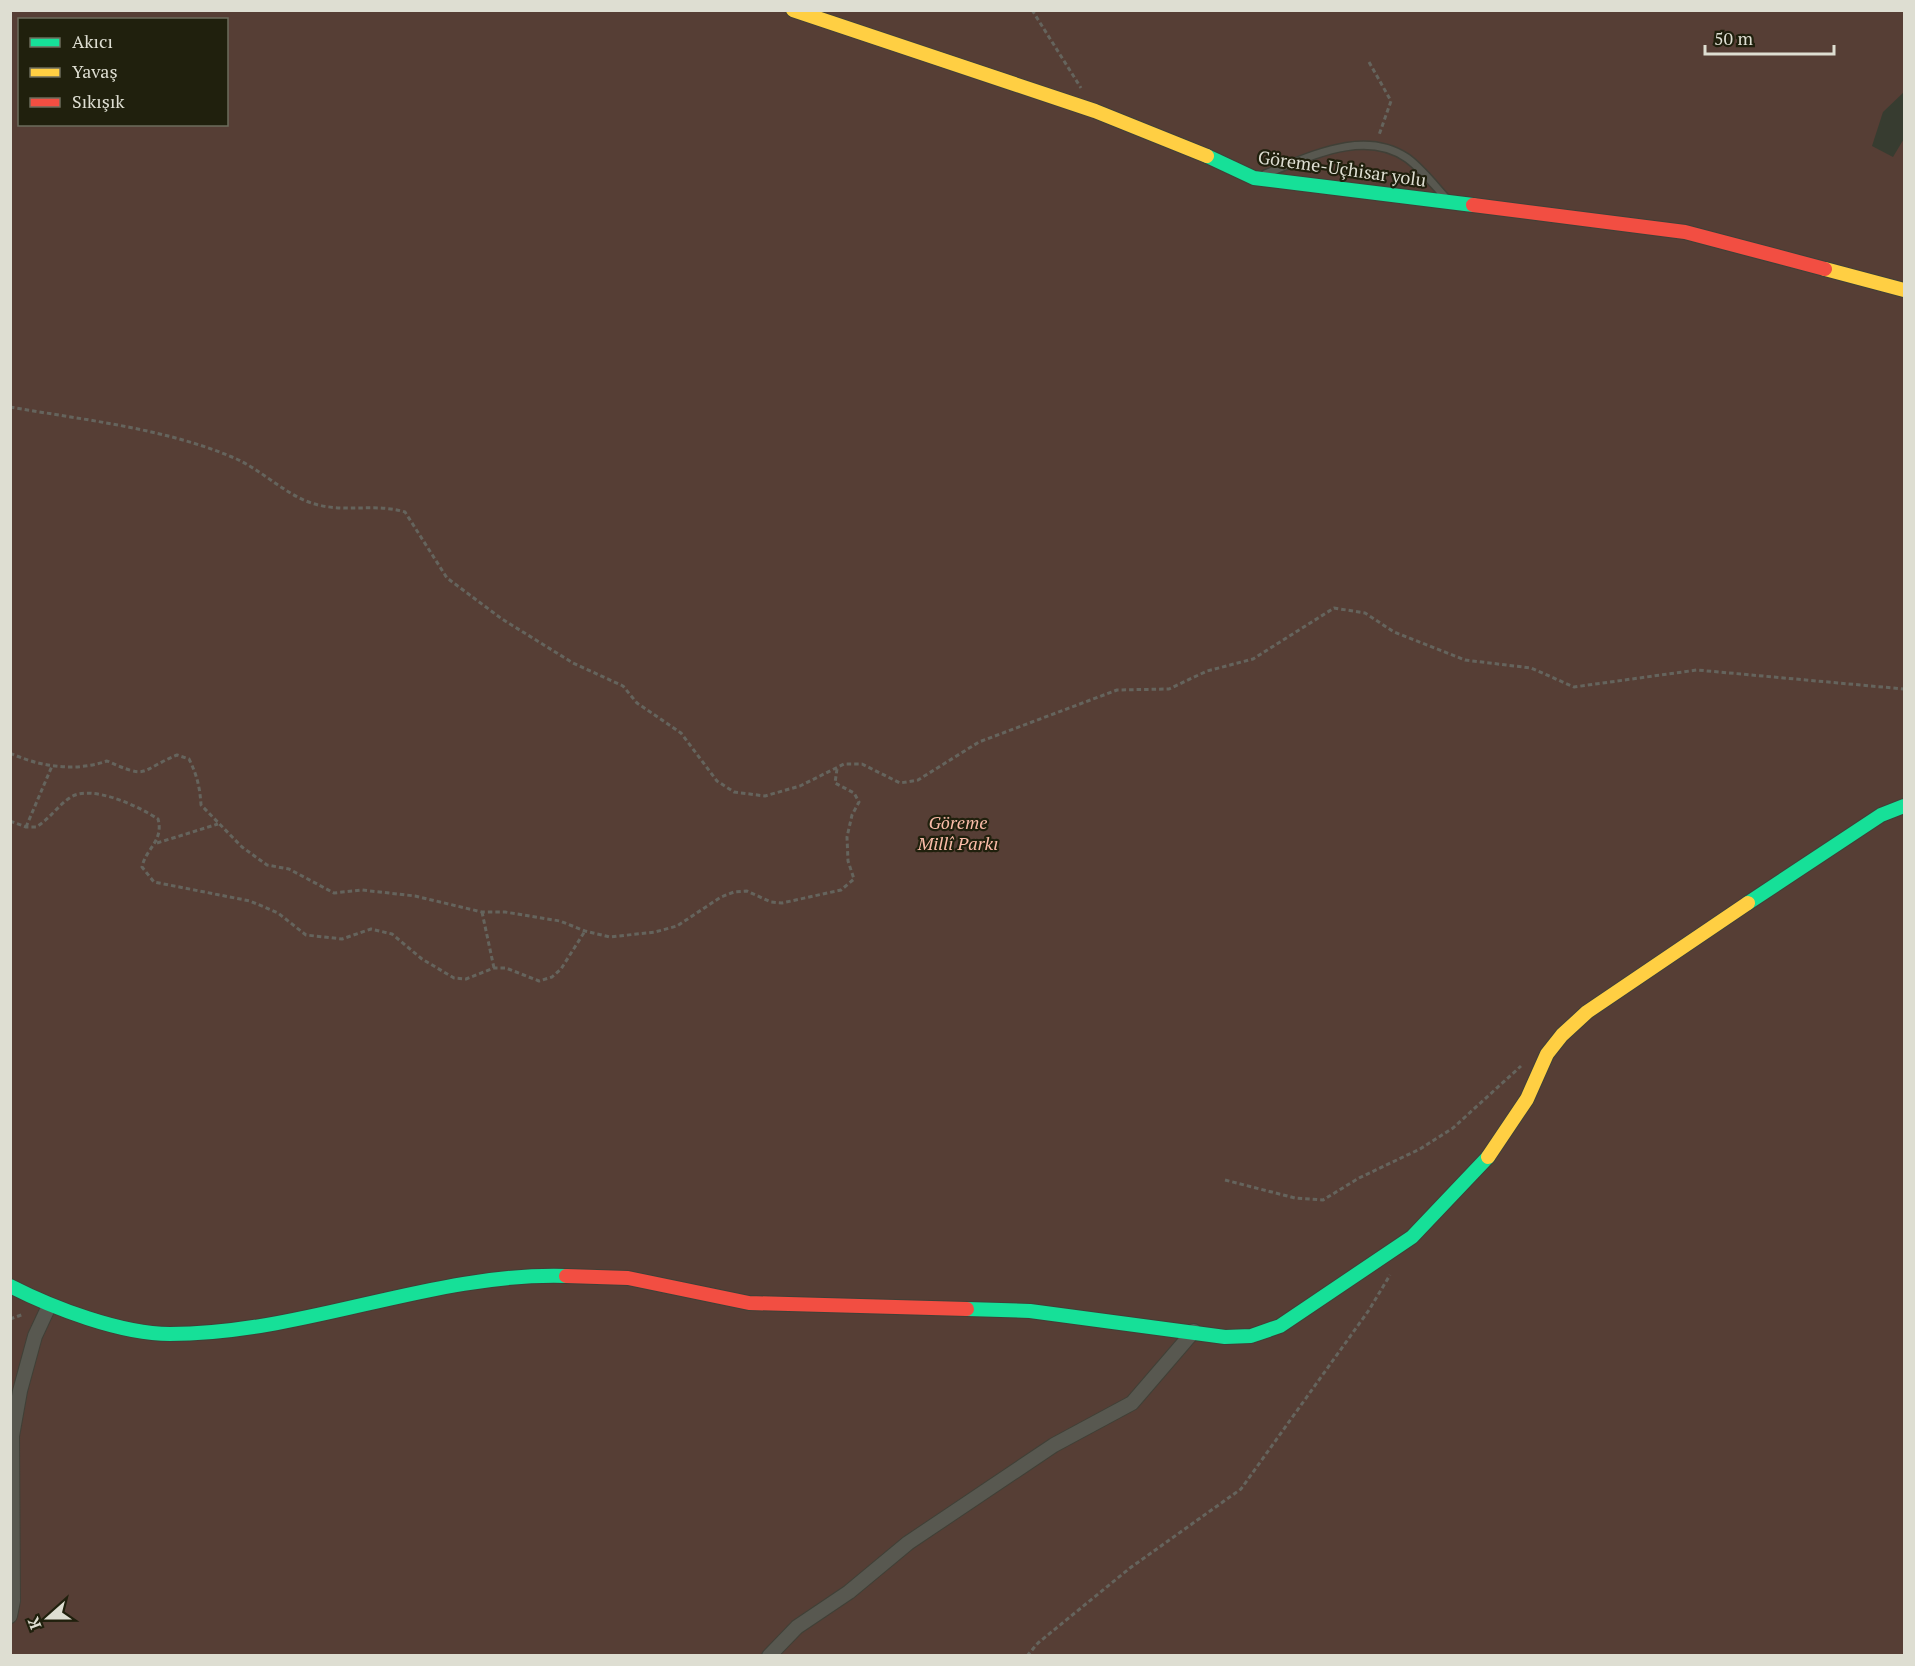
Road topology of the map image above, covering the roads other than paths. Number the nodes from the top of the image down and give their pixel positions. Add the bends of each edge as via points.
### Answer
1 (793, 10) edge
2 (1254, 178) junction
3 (1451, 203) junction
4 (1905, 290) edge
5 (1905, 806) edge
6 (10, 1286) edge
7 (49, 1306) junction
8 (1194, 1331) junction
9 (10, 1616) edge
10 (769, 1656) edge

1 - 2 street, Göreme-Uçhisar yolu via 1095,111
2 - 3 street, Göreme-Uçhisar yolu
2 - 3 lane via 1341,147 1375,145 1406,158
3 - 4 street, Göreme-Uçhisar yolu via 1685,232
5 - 8 street via 1881,815 1834,845 1587,1012 1547,1054 1527,1099 1493,1152 1412,1238 1280,1326 1251,1336 1225,1337
6 - 7 street
7 - 8 street via 128,1328 195,1334 329,1313 453,1285 527,1275 628,1278 749,1303 1030,1311
7 - 9 street via 35,1336 12,1436
8 - 10 street via 1132,1403 1054,1445 908,1543 849,1592 796,1627

